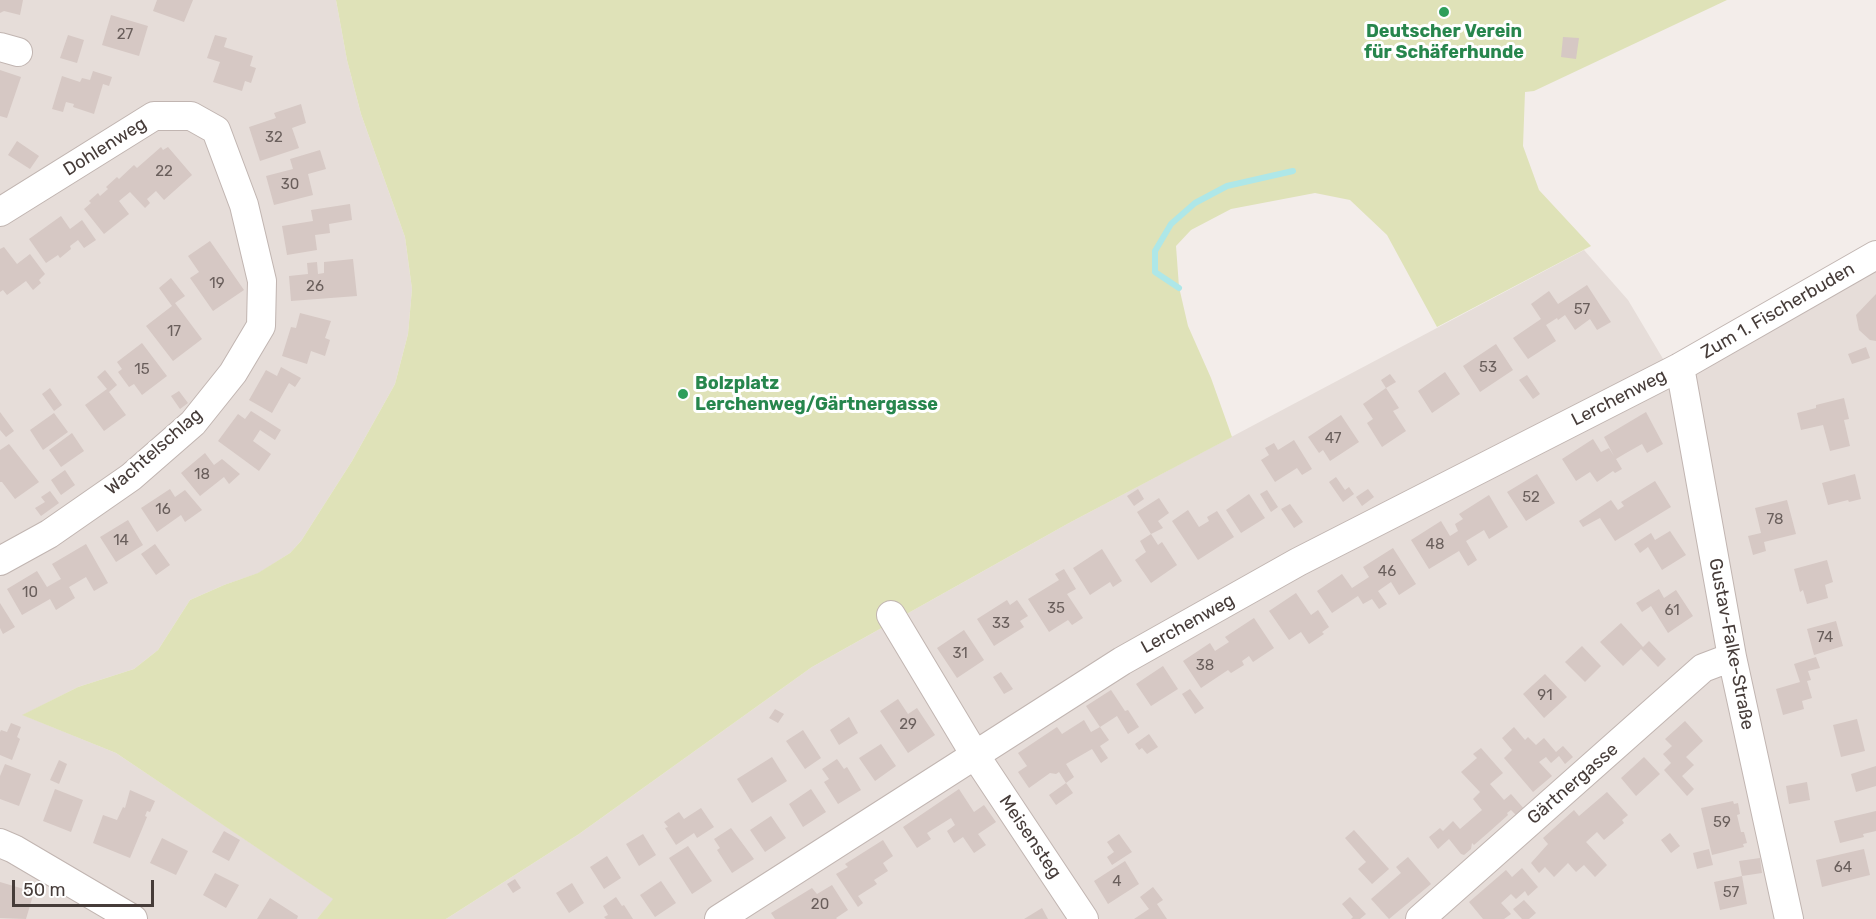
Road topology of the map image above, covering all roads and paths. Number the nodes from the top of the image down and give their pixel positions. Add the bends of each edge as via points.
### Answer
1 (216, 130) joint
2 (0, 212) edge
3 (1876, 255) edge
4 (1680, 367) junction
5 (0, 561) edge
6 (891, 615) dead end
7 (1732, 657) junction
8 (975, 755) junction
9 (0, 843) edge
10 (133, 919) edge
11 (719, 919) edge
12 (1084, 919) edge
13 (1420, 919) edge
14 (1789, 919) edge

1 - 2 street, Dohlenweg via 191,116 154,117
1 - 5 street, Wachtelschlag via 244,205 262,281 261,326 233,373 193,423 131,477 49,534
3 - 4 street, Zum 1. Fischerbuden
4 - 7 street, Gustav-Falke-Straße
4 - 8 street, Lerchenweg via 1298,562 1122,661
6 - 8 street, Meisensteg
7 - 13 street, Gärtnergasse via 1703,668
7 - 14 street, Gustav-Falke-Straße
8 - 11 street, Lerchenweg
8 - 12 street, Meisensteg
9 - 10 street

